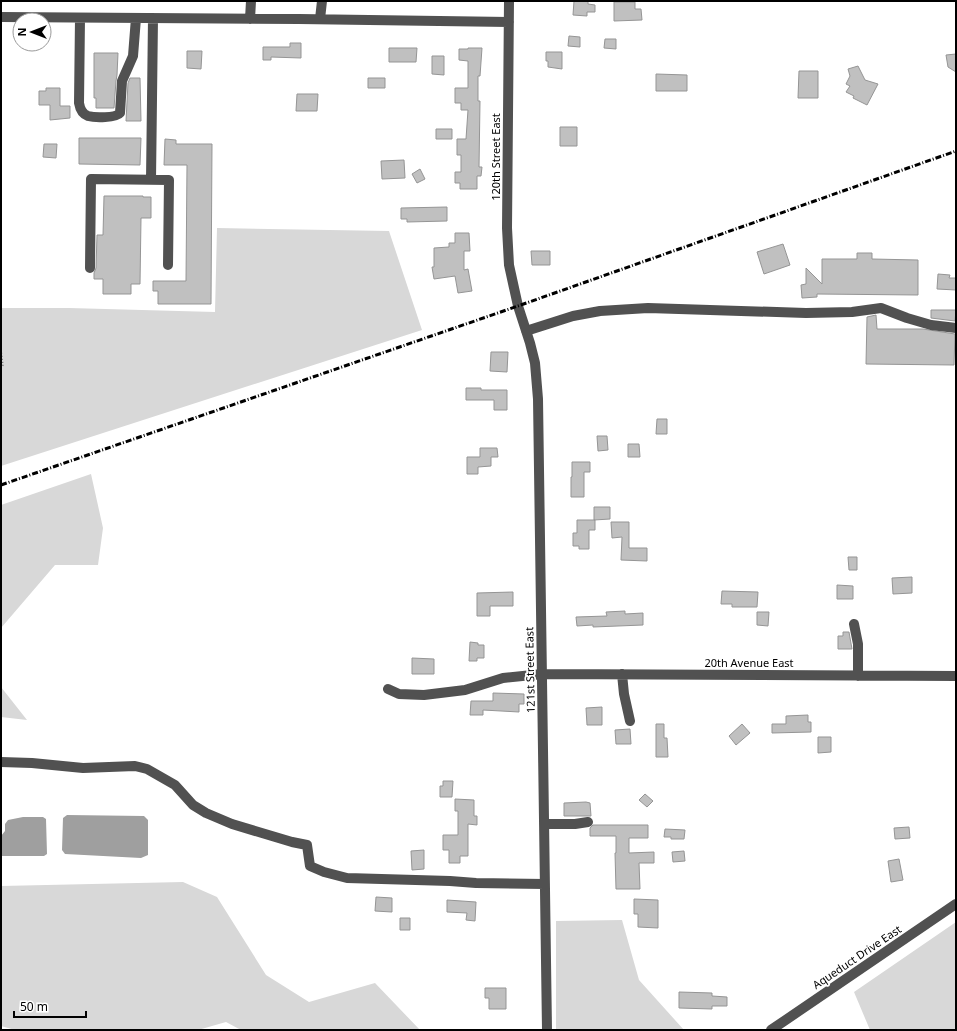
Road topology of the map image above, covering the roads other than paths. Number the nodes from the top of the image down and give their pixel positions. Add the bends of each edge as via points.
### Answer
1 (251, 1) edge
2 (322, 1) edge
3 (509, 1) edge
4 (1, 17) edge
5 (80, 18) junction
6 (136, 18) junction
7 (153, 18) junction
8 (250, 19) junction
9 (320, 19) junction
10 (508, 22) junction
11 (151, 180) junction
12 (168, 265) dead end
13 (90, 268) dead end
14 (520, 312) joint
15 (956, 328) edge
16 (526, 331) junction
17 (854, 624) dead end
18 (542, 674) junction
19 (622, 674) junction
20 (858, 676) junction
21 (956, 676) edge
22 (388, 689) dead end
23 (630, 721) dead end
24 (1, 762) edge
25 (588, 822) dead end
26 (544, 824) junction
27 (545, 884) junction
28 (956, 904) edge
29 (547, 1030) edge
30 (771, 1030) edge

1 - 8 street
2 - 9 street
3 - 10 street, 120th Street East
4 - 5 street
5 - 6 street
5 - 6 street via 79,103 82,111 88,116 115,116 120,113 122,81 132,56
6 - 7 street
7 - 8 street
7 - 11 street
8 - 9 street
9 - 10 street
10 - 14 street, 120th Street East via 507,228 509,265
11 - 12 street via 169,180
11 - 13 street via 91,179
14 - 16 street, 121st Street East
15 - 16 street via 931,325 881,308 852,312 806,313 648,308 600,311 573,316
16 - 18 street, 121st Street East via 534,363 538,399
17 - 20 street via 858,644
18 - 19 street, 20th Avenue East
18 - 22 street, 20th Avenue East via 503,678 465,690 424,695 399,694
18 - 26 street, 121st Street East
19 - 20 street, 20th Avenue East
19 - 23 street
20 - 21 street, 20th Avenue East
24 - 27 street via 83,768 135,766 147,769 175,785 193,806 232,824 307,845 310,866 346,878
25 - 26 street
26 - 27 street, 121st Street East
27 - 29 street, 121st Street East
28 - 30 street, Aqueduct Drive East

